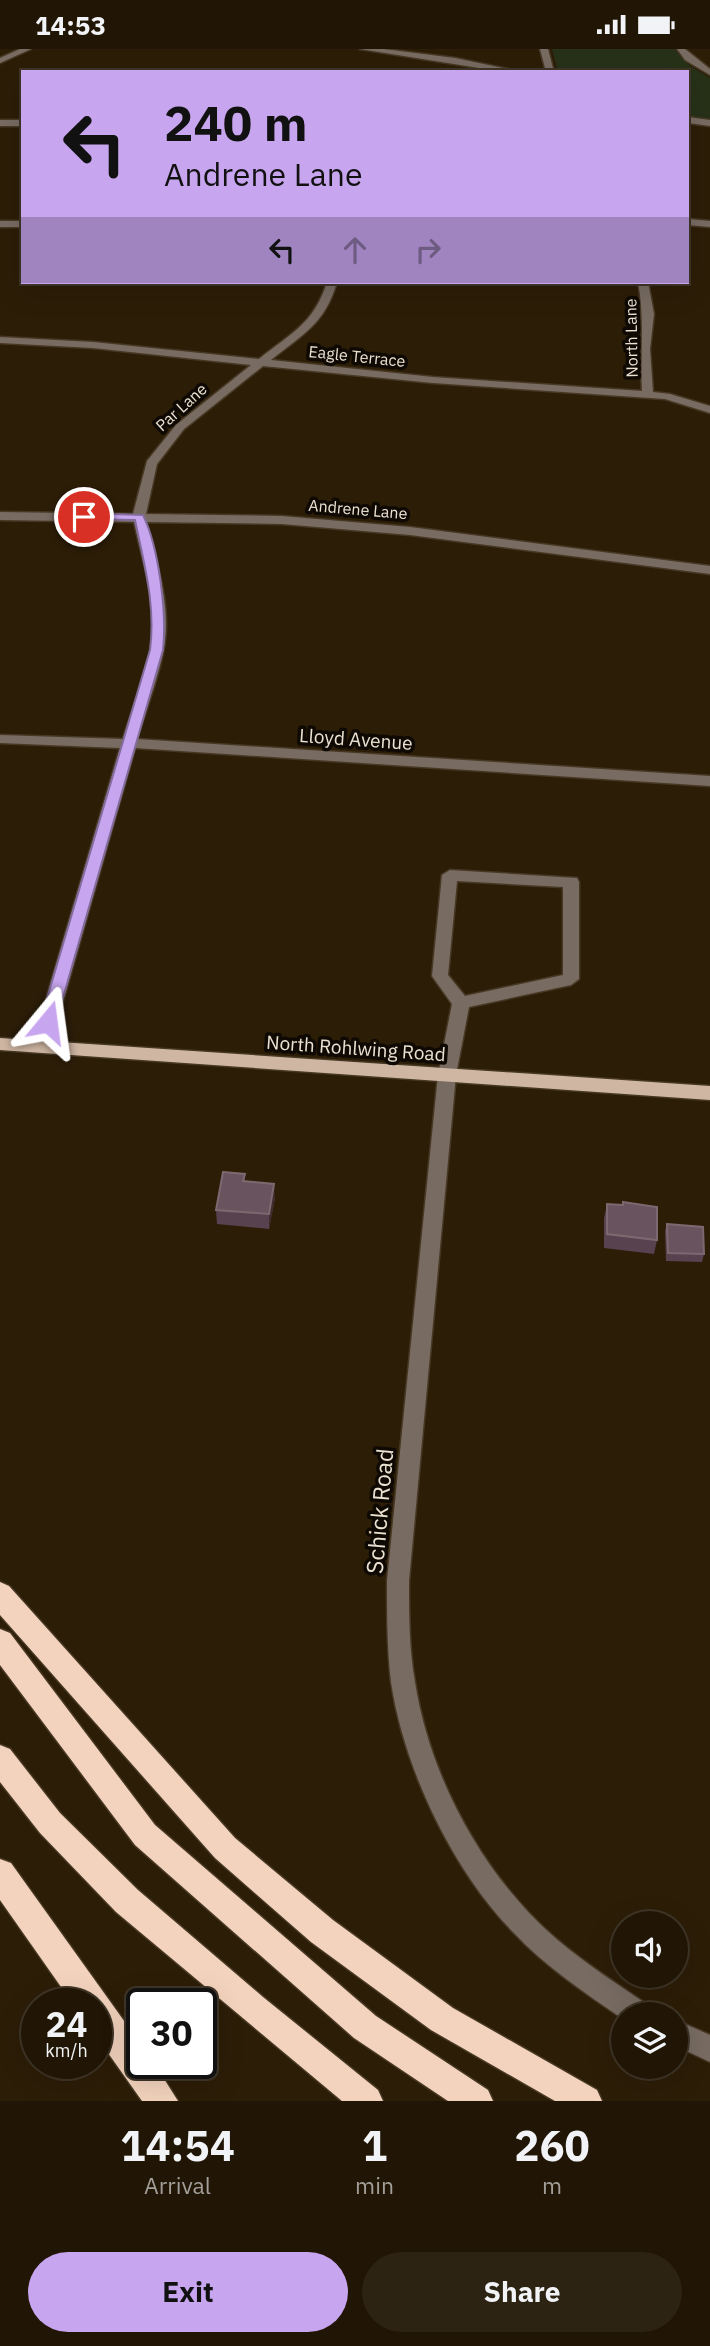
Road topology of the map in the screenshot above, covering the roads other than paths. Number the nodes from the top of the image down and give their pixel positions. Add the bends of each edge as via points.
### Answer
1 (27, 49) edge
2 (364, 49) edge
3 (544, 49) edge
4 (681, 49) edge
5 (0, 61) edge
6 (508, 70) edge
7 (549, 70) edge
8 (710, 73) edge
9 (689, 120) edge
10 (0, 123) edge
11 (21, 123) edge
12 (710, 123) edge
13 (689, 222) edge
14 (0, 224) edge
15 (21, 224) edge
16 (710, 224) edge
17 (331, 284) edge
18 (643, 284) edge
19 (0, 340) edge
20 (262, 362) junction
21 (648, 394) junction
22 (710, 410) edge
23 (0, 516) edge
24 (139, 517) junction
25 (710, 571) edge
26 (0, 740) edge
27 (128, 743) junction
28 (710, 781) edge
29 (461, 1003) junction
30 (0, 1044) edge
31 (41, 1047) junction
32 (447, 1075) junction
33 (710, 1093) edge
34 (0, 1595) edge
35 (0, 1642) edge
36 (0, 1759) edge
37 (0, 1874) edge
38 (81, 1988) edge
39 (622, 2002) edge
40 (112, 2031) edge
41 (688, 2038) edge
42 (710, 2049) edge
43 (162, 2101) edge
44 (367, 2101) edge
45 (477, 2101) edge
46 (586, 2101) edge

1 - 5 street
2 - 6 street
3 - 7 street
4 - 8 street
9 - 12 street
10 - 11 street
13 - 16 street
14 - 15 street
17 - 20 street, Par Lane via 325,306 315,319
18 - 21 street, North Lane via 649,314 645,349
19 - 20 street, Eagle Terrace
20 - 21 street, Eagle Terrace via 433,380
20 - 24 street, Par Lane via 188,420 164,445 151,464
21 - 22 street, Eagle Terrace
23 - 24 street, Andrene Lane
24 - 25 street, Andrene Lane via 282,520 397,530
24 - 27 street, Par Lane via 160,625
26 - 27 street, Lloyd Avenue
27 - 28 street, Lloyd Avenue
27 - 31 street, Par Lane
29 - 29 street via 440,976 450,875 571,882 571,979
29 - 32 street, Schick Road
30 - 31 main road, North Rohlwing Road
31 - 32 main road, North Rohlwing Road
32 - 33 main road, North Rohlwing Road
32 - 39 street, Schick Road via 398,1581 399,1652 414,1729 440,1799 478,1869 520,1923
34 - 46 highway via 225,1848 321,1931 442,2019
35 - 45 highway via 145,1836 365,2027
36 - 44 highway via 50,1823 127,1901
37 - 38 highway
40 - 43 highway
41 - 42 street

